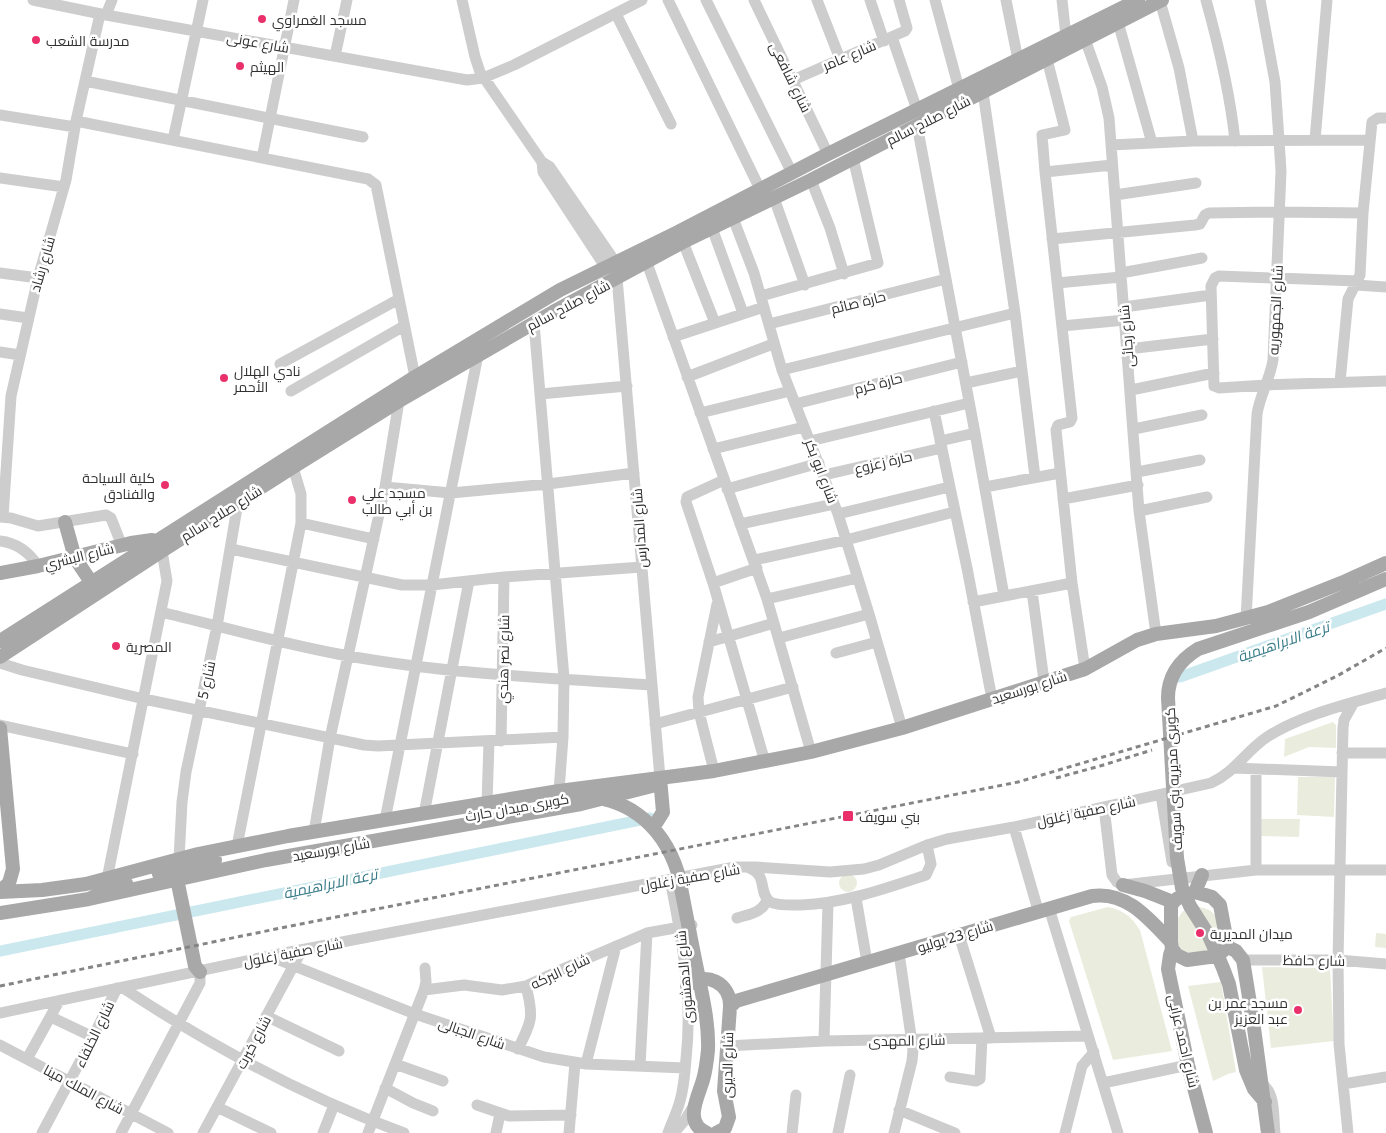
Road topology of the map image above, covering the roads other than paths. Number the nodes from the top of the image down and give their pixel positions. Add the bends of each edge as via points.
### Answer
1 (33, 0) edge
2 (112, 0) edge
3 (203, 0) edge
4 (294, 0) edge
5 (347, 0) edge
6 (462, 0) edge
7 (641, 0) edge
8 (668, 0) edge
9 (706, 0) edge
10 (754, 0) edge
11 (817, 0) edge
12 (870, 0) edge
13 (899, 0) edge
14 (935, 0) edge
15 (1006, 0) edge
16 (1062, 0) edge
17 (1138, 0) edge
18 (1206, 0) edge
19 (1260, 0) edge
20 (1328, 0) edge
21 (1161, 1) edge
22 (1118, 11) edge
23 (616, 14) junction
24 (103, 15) junction
25 (196, 31) junction
26 (1066, 36) junction
27 (888, 39) junction
28 (1086, 39) junction
29 (285, 47) junction
30 (335, 56) junction
31 (840, 59) junction
32 (1047, 59) junction
33 (1018, 60) junction
34 (483, 78) junction
35 (793, 80) junction
36 (85, 82) junction
37 (959, 89) junction
38 (984, 92) junction
39 (182, 101) junction
40 (917, 110) junction
41 (0, 115) edge
42 (270, 118) junction
43 (1386, 118) edge
44 (76, 124) junction
45 (671, 124) dead end
46 (917, 124) junction
47 (363, 138) dead end
48 (174, 140) junction
49 (1235, 140) junction
50 (1280, 140) junction
51 (1315, 140) junction
52 (1370, 140) junction
53 (1193, 141) junction
54 (1152, 143) junction
55 (1111, 145) junction
56 (828, 154) junction
57 (262, 158) junction
58 (853, 158) junction
59 (1112, 165) junction
60 (1045, 172) junction
61 (792, 173) junction
62 (0, 178) edge
63 (812, 180) junction
64 (1196, 183) dead end
65 (64, 187) junction
66 (760, 189) junction
67 (1115, 195) junction
68 (774, 198) junction
69 (1279, 212) junction
70 (1363, 213) junction
71 (733, 218) junction
72 (712, 228) junction
73 (1118, 233) junction
74 (1052, 239) junction
75 (683, 242) junction
76 (1202, 258) dead end
77 (647, 263) junction
78 (611, 266) junction
79 (0, 273) edge
80 (844, 274) junction
81 (1121, 275) junction
82 (38, 278) junction
83 (618, 278) junction
84 (1277, 278) junction
85 (946, 279) junction
86 (1057, 282) junction
87 (1357, 283) junction
88 (805, 285) junction
89 (1386, 288) edge
90 (1211, 295) junction
91 (399, 298) junction
92 (763, 301) junction
93 (1124, 307) junction
94 (1015, 312) junction
95 (743, 313) junction
96 (0, 314) edge
97 (28, 318) junction
98 (1125, 320) junction
99 (534, 323) junction
100 (715, 323) junction
101 (769, 324) junction
102 (404, 326) junction
103 (1062, 326) junction
104 (955, 327) junction
105 (673, 337) junction
106 (1213, 339) junction
107 (773, 344) junction
108 (1128, 349) junction
109 (0, 352) edge
110 (20, 355) junction
111 (478, 355) junction
112 (962, 362) junction
113 (280, 364) dead end
114 (782, 370) junction
115 (1022, 371) junction
116 (1214, 373) junction
117 (687, 376) junction
118 (415, 377) junction
119 (1386, 381) edge
120 (1340, 382) junction
121 (966, 383) junction
122 (1266, 384) junction
123 (627, 386) junction
124 (1131, 390) junction
125 (291, 391) dead end
126 (790, 391) junction
127 (540, 394) junction
128 (5, 395) edge
129 (399, 401) junction
130 (969, 403) junction
131 (795, 404) junction
132 (934, 411) junction
133 (700, 413) junction
134 (1202, 414) dead end
135 (804, 427) junction
136 (1134, 429) junction
137 (975, 433) junction
138 (810, 441) junction
139 (941, 444) junction
140 (713, 449) junction
141 (1200, 460) dead end
142 (819, 463) junction
143 (293, 467) junction
144 (1137, 472) junction
145 (634, 473) junction
146 (1060, 473) junction
147 (824, 475) junction
148 (1035, 477) junction
149 (548, 484) junction
150 (725, 484) junction
151 (1138, 485) junction
152 (949, 486) junction
153 (385, 487) junction
154 (985, 487) junction
155 (451, 493) junction
156 (1207, 497) dead end
157 (1063, 499) junction
158 (238, 502) junction
159 (836, 509) junction
160 (1139, 511) junction
161 (954, 512) junction
162 (2, 517) edge
163 (65, 522) junction
164 (301, 523) junction
165 (740, 524) junction
166 (374, 539) junction
167 (846, 540) junction
168 (0, 541) edge
169 (160, 545) junction
170 (122, 546) junction
171 (231, 549) junction
172 (75, 558) junction
173 (294, 562) junction
174 (1386, 562) edge
175 (755, 564) junction
176 (38, 566) junction
177 (642, 567) junction
178 (0, 573) edge
179 (556, 574) junction
180 (504, 577) junction
181 (366, 578) junction
182 (858, 578) junction
183 (1386, 579) edge
184 (469, 581) junction
185 (91, 582) junction
186 (713, 583) junction
187 (1072, 583) junction
188 (432, 585) junction
189 (1032, 591) junction
190 (1004, 596) junction
191 (767, 600) junction
192 (718, 602) junction
193 (974, 602) junction
194 (161, 612) junction
195 (869, 614) junction
196 (1246, 619) junction
197 (774, 624) junction
198 (217, 626) junction
199 (1156, 634) junction
200 (728, 637) junction
201 (779, 638) junction
202 (0, 641) edge
203 (278, 641) junction
204 (709, 642) junction
205 (877, 642) junction
206 (836, 653) dead end
207 (348, 656) junction
208 (0, 657) edge
209 (0, 663) edge
210 (415, 666) junction
211 (1085, 669) junction
212 (451, 670) junction
213 (502, 675) junction
214 (564, 678) junction
215 (1044, 681) junction
216 (651, 685) junction
217 (793, 687) junction
218 (1386, 693) edge
219 (144, 699) junction
220 (992, 699) junction
221 (746, 700) junction
222 (1354, 702) junction
223 (200, 710) junction
224 (699, 712) junction
225 (262, 723) junction
226 (655, 724) junction
227 (0, 727) edge
228 (902, 728) junction
229 (562, 737) junction
230 (330, 738) junction
231 (489, 742) junction
232 (501, 742) junction
233 (438, 744) junction
234 (400, 745) junction
235 (811, 752) junction
236 (1342, 753) junction
237 (1386, 753) edge
238 (132, 754) junction
239 (765, 762) junction
240 (1234, 768) junction
241 (1256, 769) junction
242 (714, 771) junction
243 (1342, 772) junction
244 (660, 785) junction
245 (558, 791) junction
246 (1166, 794) junction
247 (487, 803) junction
248 (1104, 807) junction
249 (424, 814) junction
250 (385, 820) junction
251 (1014, 827) junction
252 (653, 828) dead end
253 (314, 832) junction
254 (423, 834) junction
255 (927, 845) junction
256 (237, 846) junction
257 (179, 859) junction
258 (746, 867) junction
259 (1256, 870) junction
260 (1386, 870) edge
261 (1340, 871) junction
262 (1202, 876) junction
263 (682, 877) junction
264 (107, 879) junction
265 (177, 879) junction
266 (1179, 879) junction
267 (670, 880) junction
268 (1123, 885) junction
269 (0, 891) edge
270 (1183, 897) junction
271 (856, 898) junction
272 (89, 899) junction
273 (767, 900) junction
274 (828, 903) junction
275 (1043, 909) junction
276 (1, 913) edge
277 (737, 918) dead end
278 (692, 925) junction
279 (680, 928) junction
280 (647, 933) junction
281 (959, 935) junction
282 (1172, 945) junction
283 (616, 946) junction
284 (1226, 946) junction
285 (302, 950) junction
286 (898, 953) junction
287 (269, 956) junction
288 (1242, 960) junction
289 (1338, 960) junction
290 (867, 962) junction
291 (1386, 964) edge
292 (294, 966) junction
293 (425, 968) dead end
294 (1168, 969) junction
295 (200, 972) junction
296 (825, 975) junction
297 (704, 978) junction
298 (526, 986) junction
299 (688, 986) junction
300 (120, 988) junction
301 (424, 990) junction
302 (59, 1001) junction
303 (730, 1007) junction
304 (0, 1013) edge
305 (415, 1014) junction
306 (266, 1016) junction
307 (51, 1017) junction
308 (179, 1025) junction
309 (1088, 1036) junction
310 (93, 1037) junction
311 (986, 1038) junction
312 (913, 1040) junction
313 (824, 1042) junction
314 (0, 1045) edge
315 (727, 1046) junction
316 (518, 1049) junction
317 (339, 1051) dead end
318 (1094, 1052) junction
319 (27, 1059) junction
320 (243, 1060) junction
321 (581, 1063) junction
322 (395, 1064) junction
323 (640, 1066) junction
324 (1188, 1066) junction
325 (685, 1068) junction
326 (850, 1075) dead end
327 (950, 1077) dead end
328 (1386, 1077) edge
329 (443, 1081) dead end
330 (70, 1082) junction
331 (1103, 1083) junction
332 (1262, 1084) junction
333 (1343, 1084) junction
334 (385, 1088) junction
335 (796, 1095) dead end
336 (1265, 1102) junction
337 (334, 1105) junction
338 (477, 1105) dead end
339 (694, 1106) junction
340 (217, 1107) junction
341 (899, 1110) junction
342 (433, 1111) dead end
343 (131, 1114) junction
344 (500, 1114) junction
345 (571, 1114) junction
346 (1266, 1117) junction
347 (372, 1121) junction
348 (727, 1128) edge
349 (701, 1131) edge
350 (952, 1132) edge
351 (42, 1133) edge
352 (121, 1133) edge
353 (168, 1133) edge
354 (203, 1133) edge
355 (271, 1133) edge
356 (323, 1133) edge
357 (368, 1133) edge
358 (404, 1133) edge
359 (496, 1133) edge
360 (569, 1133) edge
361 (668, 1133) edge
362 (674, 1133) edge
363 (716, 1133) edge
364 (792, 1133) edge
365 (838, 1133) edge
366 (894, 1133) edge
367 (1065, 1133) edge
368 (1118, 1133) edge
369 (1206, 1133) edge
370 (1262, 1133) edge
371 (1268, 1133) edge
372 (1275, 1133) edge
373 (1348, 1133) edge

1 - 24 street, شارع عونى
2 - 24 street, شارع رشاد
3 - 25 street
4 - 29 street
5 - 30 street
6 - 34 street
7 - 23 street, شارع عونى
8 - 66 street
9 - 61 street
10 - 35 street, شارع شافعى
11 - 31 street
12 - 27 street
13 - 27 street, شارع عامر via 907,29
14 - 37 street
15 - 33 street
16 - 26 street
17 - 22 main road, شارع صلاح سالم
18 - 49 street via 1230,95
19 - 50 street, شارع الجمهوريه via 1275,82
20 - 51 street
21 - 22 main road, شارع صلاح سالم
21 - 53 street via 1179,68
22 - 26 main road, شارع صلاح سالم
22 - 28 main road, شارع صلاح سالم
22 - 54 street
23 - 34 street, شارع عونى
23 - 45 street
24 - 25 street, شارع عونى
24 - 36 street, شارع رشاد
25 - 29 street, شارع عونى
25 - 39 street
26 - 33 main road, شارع صلاح سالم
27 - 31 street, شارع عامر
27 - 40 street
28 - 32 main road, شارع صلاح سالم
28 - 55 street, شارع رجائى via 1105,97
29 - 30 street, شارع عونى
29 - 42 street
30 - 34 street, شارع عونى via 458,80
31 - 35 street, شارع عامر
32 - 38 main road, شارع صلاح سالم
32 - 60 street via 1065,130 1042,135
33 - 37 main road, شارع صلاح سالم
34 - 78 street via 542,162 550,167
35 - 56 street, شارع شافعى
36 - 39 street
36 - 44 street, شارع رشاد
37 - 40 main road, شارع صلاح سالم
38 - 46 main road, شارع صلاح سالم
38 - 94 street
39 - 42 street
39 - 48 street
40 - 56 main road, شارع صلاح سالم
41 - 44 street
42 - 47 street
42 - 57 street
43 - 52 street via 1372,122
44 - 48 street
44 - 65 street, شارع رشاد
46 - 58 main road, شارع صلاح سالم
46 - 85 street
48 - 57 street
49 - 50 street
49 - 53 street
50 - 51 street
50 - 69 street, شارع الجمهوريه
51 - 52 street
52 - 70 street
53 - 54 street
54 - 55 street
55 - 59 street, شارع رجائى
56 - 61 main road, شارع صلاح سالم
57 - 91 street via 373,181
58 - 63 main road, شارع صلاح سالم
58 - 80 street via 878,262
59 - 60 street
59 - 67 street, شارع رجائى
60 - 74 street
61 - 66 main road, شارع صلاح سالم
62 - 65 street
63 - 68 main road, شارع صلاح سالم
63 - 80 street
64 - 67 street
65 - 82 street, شارع رشاد
66 - 78 main road, شارع صلاح سالم
67 - 73 street, شارع رجائى
68 - 71 main road, شارع صلاح سالم
68 - 88 street
69 - 70 street
69 - 73 street via 1209,213 1195,225
69 - 84 street, شارع الجمهوريه
70 - 87 street
71 - 72 main road, شارع صلاح سالم
71 - 92 street, شارع ابو بكر
72 - 75 main road, شارع صلاح سالم
72 - 95 street
73 - 74 street
73 - 81 street, شارع رجائى
74 - 86 street
75 - 77 main road, شارع صلاح سالم
75 - 100 street
76 - 81 street
77 - 83 main road, شارع صلاح سالم
77 - 105 street
78 - 118 main road, شارع صلاح سالم via 560,290
79 - 82 street
80 - 88 street
81 - 86 street
81 - 93 street, شارع رجائى
82 - 97 street, شارع رشاد
83 - 99 main road, شارع صلاح سالم
83 - 123 street, شارع المدارس
84 - 87 street
84 - 90 street via 1219,276 1212,281
84 - 122 street, شارع الجمهوريه via 1273,360
85 - 101 street, حارة صائم
85 - 104 street
86 - 103 street
87 - 89 street
87 - 120 street via 1348,299
88 - 92 street
90 - 93 street
90 - 106 street
91 - 102 street
91 - 113 street
92 - 95 street
92 - 101 street, شارع ابو بكر
93 - 98 street, شارع رجائى
94 - 104 street
94 - 115 street
95 - 100 street
96 - 97 street
97 - 110 street, شارع رشاد
98 - 103 street
98 - 108 street, شارع رجائى
99 - 111 main road, شارع صلاح سالم
99 - 127 street
100 - 105 street
101 - 107 street, شارع ابو بكر
102 - 118 street
102 - 125 street
103 - 146 street via 1072,420 1058,425 1056,430
104 - 112 street
104 - 114 street
105 - 117 street
106 - 108 street
106 - 116 street
107 - 114 street, شارع ابو بكر
107 - 117 street
108 - 124 street, شارع رجائى
109 - 110 street
110 - 128 street, شارع رشاد
111 - 129 main road, شارع صلاح سالم
111 - 155 street
112 - 121 street
112 - 131 street, حارة كرم
114 - 126 street, شارع ابو بكر
115 - 121 street
115 - 148 street
116 - 122 street via 1214,387
116 - 124 street
117 - 133 street
118 - 169 main road, شارع صلاح سالم
119 - 120 street
120 - 122 street
121 - 130 street
122 - 196 street, شارع الجمهوريه via 1257,414
123 - 127 street
123 - 145 street, شارع المدارس
124 - 136 street, شارع رجائى
126 - 131 street, شارع ابو بكر
126 - 133 street
127 - 149 street
128 - 162 street, شارع رشاد
129 - 143 main road, شارع صلاح سالم
129 - 153 street
130 - 132 street
130 - 137 street
131 - 135 street, شارع ابو بكر
132 - 138 street
132 - 139 street
133 - 140 street
134 - 136 street
135 - 138 street, شارع ابو بكر
135 - 140 street
136 - 144 street, شارع رجائى
137 - 139 street, حارة زعزوع
137 - 154 street
138 - 142 street, شارع ابو بكر
139 - 147 street, حارة زعزوع
139 - 152 street
140 - 150 street
141 - 144 street
142 - 147 street, شارع ابو بكر
142 - 150 street
143 - 158 main road, شارع صلاح سالم
143 - 164 street via 301,494
144 - 151 street, شارع رجائى
145 - 149 street
145 - 177 street, شارع المدارس
146 - 148 street
146 - 157 street
147 - 159 street, شارع ابو بكر
148 - 154 street
149 - 155 street
149 - 179 street
150 - 165 street
150 - 186 street via 685,500
151 - 157 street
151 - 160 street, شارع رجائى
152 - 159 street
152 - 161 street
153 - 155 street
153 - 166 street
154 - 190 street
155 - 188 street
156 - 160 street
157 - 187 street
158 - 169 main road, شارع صلاح سالم
158 - 171 street, شارع 5
159 - 165 street
159 - 167 street, شارع ابو بكر
160 - 199 street, شارع رجائى
161 - 167 street
161 - 193 street
162 - 163 street via 38,526
163 - 170 street via 108,516
163 - 172 main road
164 - 166 street
164 - 173 street
165 - 175 street
166 - 181 street
167 - 175 street
167 - 182 street, شارع ابو بكر
168 - 176 street via 20,547
169 - 170 main road, شارع البشري
169 - 185 main road, شارع صلاح سالم
169 - 194 street via 167,581
169 - 208 main road, شارع صلاح سالم
170 - 172 main road, شارع البشري
171 - 173 street
171 - 198 street, شارع 5
172 - 176 main road, شارع البشري
172 - 185 main road
173 - 181 street
173 - 203 street
174 - 196 main road, شارع بورسعيد via 1303,599
175 - 186 street
175 - 191 street
176 - 178 main road, شارع البشري
177 - 179 street
177 - 216 street, شارع المدارس
179 - 180 street
179 - 214 street
180 - 184 street
180 - 213 street, شارع نصر هندي
181 - 188 street via 402,585
181 - 207 street
182 - 191 street
182 - 195 street, شارع ابو بكر
183 - 336 main road, كوبرى مديريه بنى سويف via 1309,612 1190,653 1176,668 1168,691 1177,858 1182,888 1209,936 1229,984 1246,1070 1254,1089
184 - 188 street
184 - 212 street
185 - 202 main road, شارع صلاح سالم
186 - 192 street
187 - 189 street
187 - 211 street
188 - 210 street
189 - 190 street
189 - 215 street
190 - 193 street
191 - 197 street
192 - 200 street
192 - 204 street
193 - 220 street
194 - 198 street
194 - 219 street
195 - 201 street
195 - 205 street, شارع ابو بكر
196 - 199 main road, شارع بورسعيد
197 - 200 street
197 - 201 street
198 - 203 street
198 - 223 street, شارع 5
199 - 211 main road, شارع بورسعيد via 1137,640
200 - 204 street
200 - 221 street
201 - 217 street
203 - 207 street
203 - 225 street
204 - 224 street via 698,690
205 - 206 street
205 - 228 street, شارع ابو بكر
207 - 210 street
207 - 230 street
209 - 219 street
210 - 212 street
210 - 234 street
211 - 215 main road, شارع بورسعيد
212 - 213 street
212 - 233 street
213 - 214 street
213 - 232 street, شارع نصر هندي
214 - 216 street
214 - 229 street
215 - 220 main road, شارع بورسعيد
216 - 226 street, شارع المدارس
217 - 221 street
217 - 235 street
218 - 222 street, شارع صفية زغلول
219 - 223 street
219 - 238 street
220 - 228 main road, شارع بورسعيد
221 - 224 street
221 - 239 street
222 - 236 street via 1344,720
222 - 240 street, شارع صفية زغلول via 1274,732
223 - 225 street
223 - 257 street, شارع 5 via 184,787
224 - 226 street
224 - 242 street
225 - 230 street
225 - 256 street
226 - 244 street, شارع المدارس
227 - 238 street
227 - 269 main road via 13,870 9,884
228 - 235 main road, شارع بورسعيد
229 - 232 street
229 - 245 street
230 - 234 street via 364,745
230 - 253 street
231 - 232 street
231 - 233 street
231 - 247 street
233 - 234 street
233 - 249 street
234 - 250 street
235 - 239 main road, شارع بورسعيد
236 - 237 street
236 - 243 street
238 - 264 street
239 - 242 main road, شارع بورسعيد
240 - 241 street
240 - 246 street, شارع صفية زغلول via 1211,783
241 - 243 street
241 - 259 street
242 - 244 main road, شارع بورسعيد
243 - 261 street
244 - 245 main road, شارع بورسعيد
244 - 252 main road via 663,812
244 - 254 main road, شارع بورسعيد via 610,798
245 - 247 main road, شارع بورسعيد
246 - 248 street, شارع صفية زغلول
246 - 266 street
247 - 249 main road, شارع بورسعيد
248 - 251 street, شارع صفية زغلول
248 - 268 street via 1112,875
249 - 250 main road, شارع بورسعيد
249 - 254 main road via 428,822
250 - 253 main road, شارع بورسعيد
251 - 255 street, شارع صفية زغلول
251 - 275 street
253 - 256 main road, شارع بورسعيد
254 - 265 main road, شارع بورسعيد via 283,857
255 - 258 street, شارع صفية زغلول via 879,865 847,871
255 - 271 street via 931,864 926,875
256 - 257 main road, شارع بورسعيد
257 - 264 main road, شارع بورسعيد
258 - 263 street, شارع صفية زغلول
258 - 273 street via 755,870 762,878
259 - 261 street
259 - 262 street
260 - 261 street
261 - 289 street
262 - 266 street
262 - 270 main road
263 - 267 street, شارع صفية زغلول
263 - 278 street
264 - 269 main road, شارع بورسعيد via 64,887
265 - 272 main road, شارع بورسعيد
265 - 295 main road via 195,966
266 - 268 street
266 - 270 street
267 - 279 street, شارع الدهشورى
267 - 285 street, شارع صفية زغلول
268 - 270 main road
270 - 282 main road via 1171,907
270 - 284 main road via 1212,897 1220,905
271 - 274 street
271 - 290 street
272 - 276 main road, شارع بورسعيد
272 - 339 main road, كوبرى ميدان حارث via 126,883 264,850 565,797 598,798 619,804 649,823 664,841 674,862 707,1021 704,1076
273 - 274 street via 794,905
273 - 277 street via 758,911
274 - 296 street
275 - 281 main road, شارع 23 يوليو
275 - 282 main road, شارع 23 يوليو via 1102,894 1136,907
275 - 309 street
278 - 279 street, شارع البركه
278 - 297 street
279 - 280 street, شارع البركه
279 - 299 street, شارع الدهشورى
280 - 283 street, شارع البركه
280 - 323 street
281 - 286 main road, شارع 23 يوليو
281 - 311 street
282 - 284 main road via 1177,955 1187,960 1213,958
282 - 294 main road, شارع احمد عرابى
283 - 298 street, شارع البركه
283 - 321 street
284 - 288 main road via 1236,950
285 - 287 street, شارع صفية زغلول
285 - 292 street, شارع خيرت
286 - 290 main road, شارع 23 يوليو
286 - 312 street
287 - 292 street, شارع الجبالى
287 - 295 street, شارع صفية زغلول
288 - 289 street, شارع حافظ
288 - 294 main road
288 - 332 main road
289 - 291 street, شارع حافظ
289 - 333 street
290 - 296 main road, شارع 23 يوليو
292 - 305 street, شارع الجبالى
292 - 306 street, شارع خيرت
293 - 301 street
294 - 324 main road, شارع احمد عرابى
295 - 300 street, شارع صفية زغلول
295 - 308 street via 200,983
296 - 303 main road, شارع 23 يوليو via 736,1001
296 - 313 street
297 - 299 main road
297 - 303 main road via 723,986 729,996
298 - 301 street, شارع البركه via 502,990 464,985
298 - 316 street via 530,1026
299 - 325 street, شارع الدهشورى via 689,1036
300 - 302 street, شارع صفية زغلول
300 - 308 street
300 - 310 street, شارع الخلفاء
301 - 305 street
302 - 304 street, شارع صفية زغلول
302 - 307 street
303 - 315 main road, شارع الديرى
305 - 316 street, شارع الجبالى
305 - 322 street
306 - 317 street
306 - 320 street, شارع خيرت
307 - 310 street
307 - 319 street
308 - 320 street
308 - 343 street
309 - 311 street, شارع المهدى
309 - 318 street
310 - 330 street, شارع الخلفاء
311 - 312 street, شارع المهدى
311 - 327 street via 980,1079
312 - 313 street, شارع المهدى
312 - 341 street via 912,1061
313 - 315 street, شارع المهدى
314 - 319 street, شارع الملك مينا
315 - 348 main road, شارع الديرى via 724,1091 729,1117
316 - 321 street, شارع الجبالى
318 - 331 street
318 - 367 street via 1082,1066
319 - 330 street, شارع الملك مينا
320 - 337 street
320 - 340 street, شارع خيرت
321 - 323 street, شارع الجبالى
321 - 345 street
322 - 329 street
322 - 334 street
323 - 325 street, شارع الجبالى
324 - 331 street
324 - 369 main road, شارع احمد عرابى
325 - 361 street, شارع الدهشورى via 680,1100
326 - 365 street
328 - 333 street
330 - 343 street, شارع الملك مينا
330 - 351 street, شارع الخلفاء
331 - 368 street
332 - 336 main road
332 - 372 street via 1271,1096
333 - 373 street
334 - 342 street
334 - 347 street
335 - 364 street
336 - 346 main road
337 - 347 street
337 - 356 street
338 - 344 street
339 - 349 main road via 693,1114
339 - 362 street, كوبرى ميدان حارث
340 - 354 street, شارع خيرت
340 - 355 street
341 - 350 street
341 - 366 street
343 - 352 street
343 - 353 street, شارع الملك مينا
344 - 345 street via 520,1117
344 - 359 street
345 - 360 street
346 - 370 main road
346 - 371 main road
347 - 357 street
347 - 358 street
348 - 363 main road, شارع الديرى

